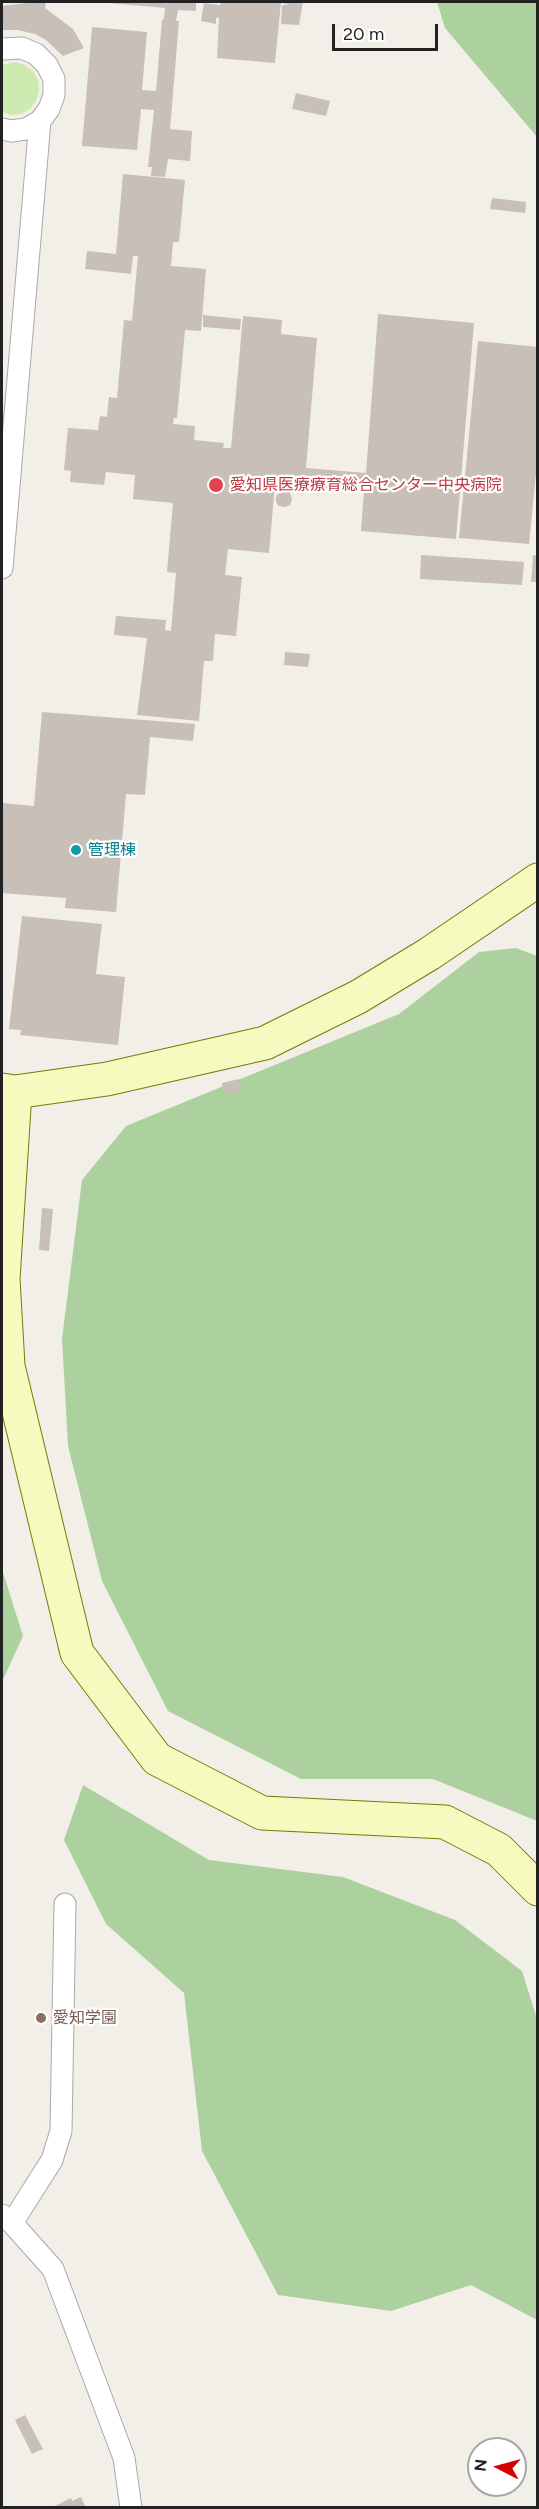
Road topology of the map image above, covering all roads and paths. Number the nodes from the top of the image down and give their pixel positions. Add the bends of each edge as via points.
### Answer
1 (2, 49) edge
2 (40, 121) junction
3 (2, 129) edge
4 (2, 568) edge
5 (537, 880) edge
6 (8, 1091) edge
7 (2, 1449) edge
8 (39, 1496) junction
9 (537, 1889) edge
10 (65, 1904) dead end
11 (7, 2219) edge
12 (131, 2508) edge

1 - 2 lane via 22,48 47,65 54,79 54,95
2 - 3 lane via 26,129
2 - 4 lane
5 - 6 street via 368,991 265,1043 107,1078
6 - 8 street via 3,1279 8,1366
7 - 8 street
8 - 9 street via 77,1653 157,1759 262,1813 445,1822 500,1850
10 - 11 lane via 61,2131 52,2160
11 - 12 lane via 53,2269 124,2458

